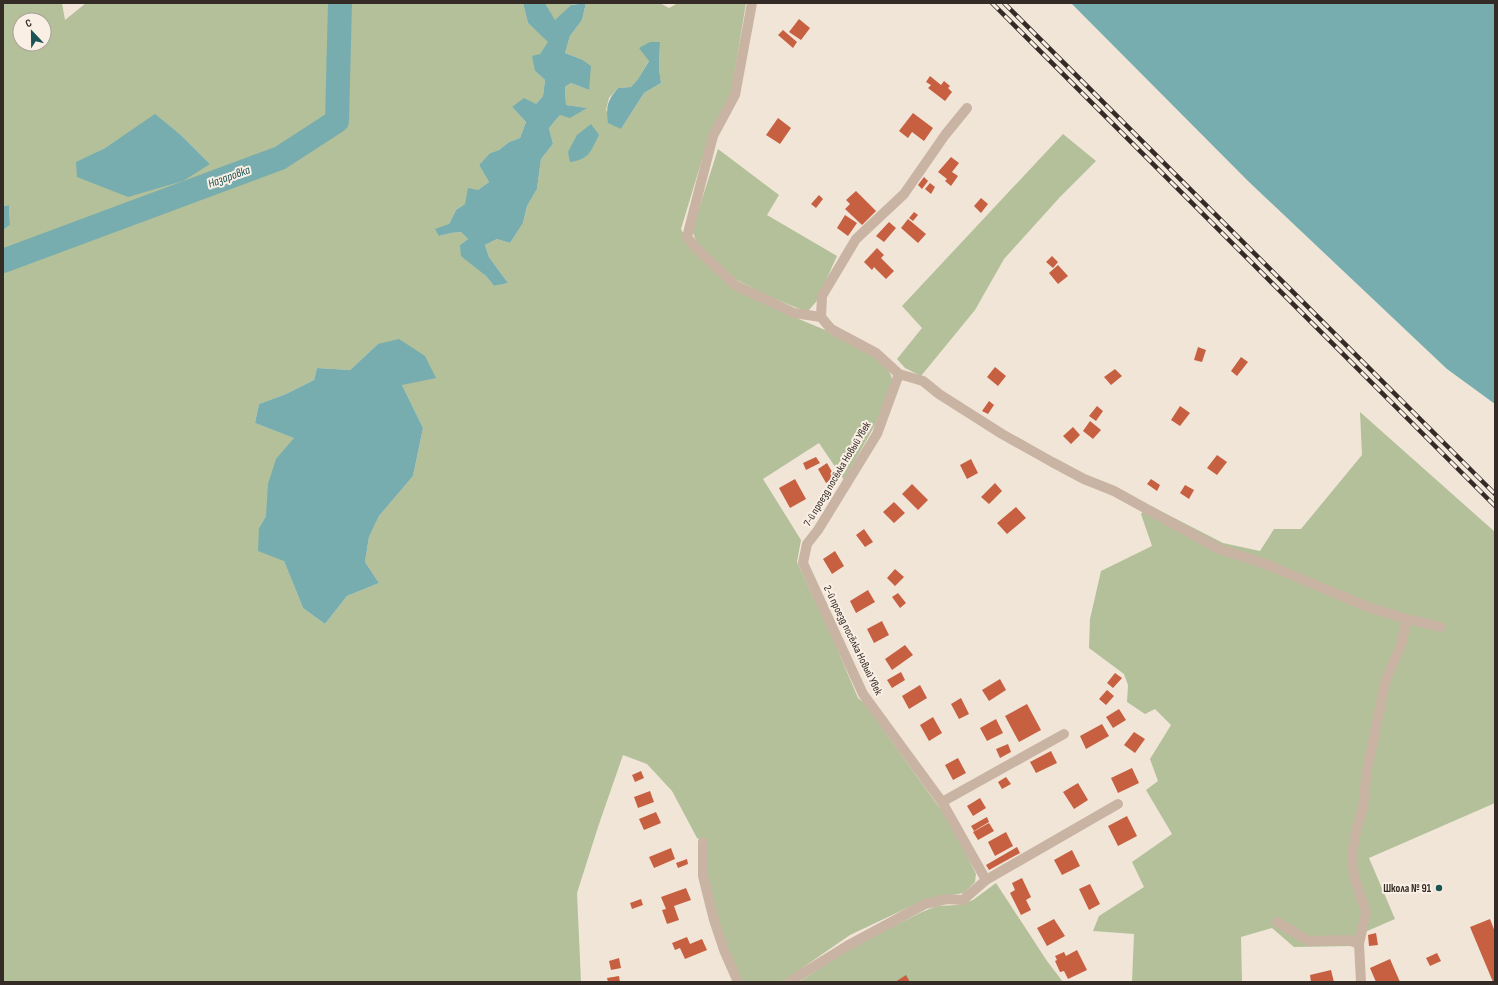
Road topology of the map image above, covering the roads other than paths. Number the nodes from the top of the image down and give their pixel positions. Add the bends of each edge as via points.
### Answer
1 (752, 3) edge
2 (967, 108) dead end
3 (821, 317) junction
4 (899, 374) junction
5 (803, 563) joint
6 (1406, 619) junction
7 (1441, 627) dead end
8 (1064, 734) dead end
9 (942, 802) junction
10 (1118, 804) dead end
11 (703, 842) dead end
12 (986, 880) junction
13 (1277, 922) dead end
14 (1359, 944) junction
15 (738, 982) edge
16 (789, 982) edge
17 (1361, 982) edge

1 - 3 street via 735,95 713,136 687,237 735,285 794,313
2 - 3 street via 904,194 856,239 822,296
3 - 4 street via 832,329 876,352
4 - 5 street, 7-й проезд посёлка Новый Увек via 877,434 807,544
4 - 6 street via 923,381 996,430 1052,462 1114,491 1219,549 1263,563 1368,607
5 - 9 street, 2-й проезд посёлка Новый Увек via 863,694
6 - 7 street
6 - 14 street via 1401,645 1386,679 1352,856 1354,877 1366,912
8 - 9 street
9 - 12 street, 2-й проезд посёлка Новый Увек
10 - 12 street
11 - 15 street via 702,876 724,950
12 - 16 street via 963,900 947,899 925,904 847,946
13 - 14 street via 1309,941 1349,940
14 - 17 street

